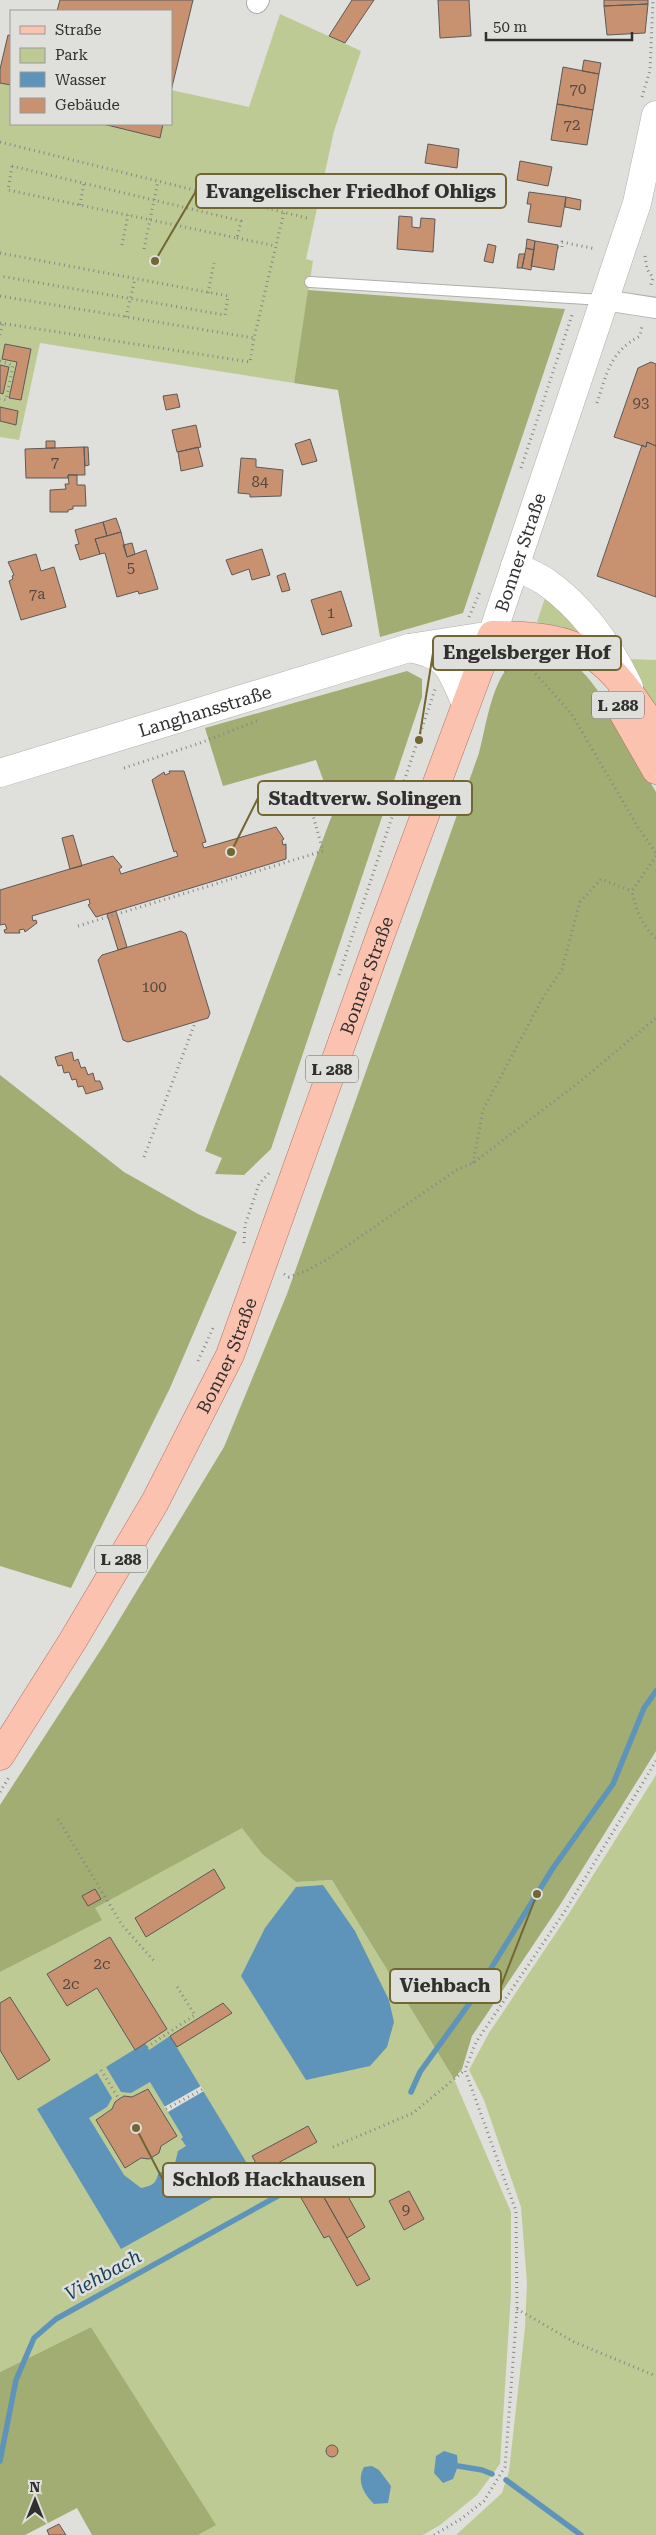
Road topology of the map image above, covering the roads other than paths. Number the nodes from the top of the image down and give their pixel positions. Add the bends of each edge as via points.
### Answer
1 (656, 115) edge
2 (310, 282) dead end
3 (590, 299) junction
4 (656, 308) edge
5 (515, 566) junction
6 (492, 635) junction
7 (574, 645) junction
8 (409, 648) junction
9 (635, 699) junction
10 (466, 704) junction
11 (656, 731) edge
12 (656, 770) edge
13 (0, 773) edge
14 (0, 1756) edge

1 - 3 main road, Bonner Straße / L 288 via 637,203
2 - 3 lane
3 - 4 street
3 - 5 main road, Bonner Straße / L 288
5 - 6 main road, Bonner Straße / L 288
5 - 9 main road, L 288 via 546,582 586,620 616,660
6 - 7 main road, L 288 via 540,636
6 - 8 main road, Langhansstraße
6 - 10 main road, Bonner Straße / L 288
7 - 9 main road, L 288 via 596,656
7 - 12 main road, L 288 via 613,696
8 - 10 main road via 429,652 447,664
8 - 13 main road, Langhansstraße
9 - 11 main road, L 288
10 - 14 main road, Bonner Straße / L 288 via 230,1355 155,1502

